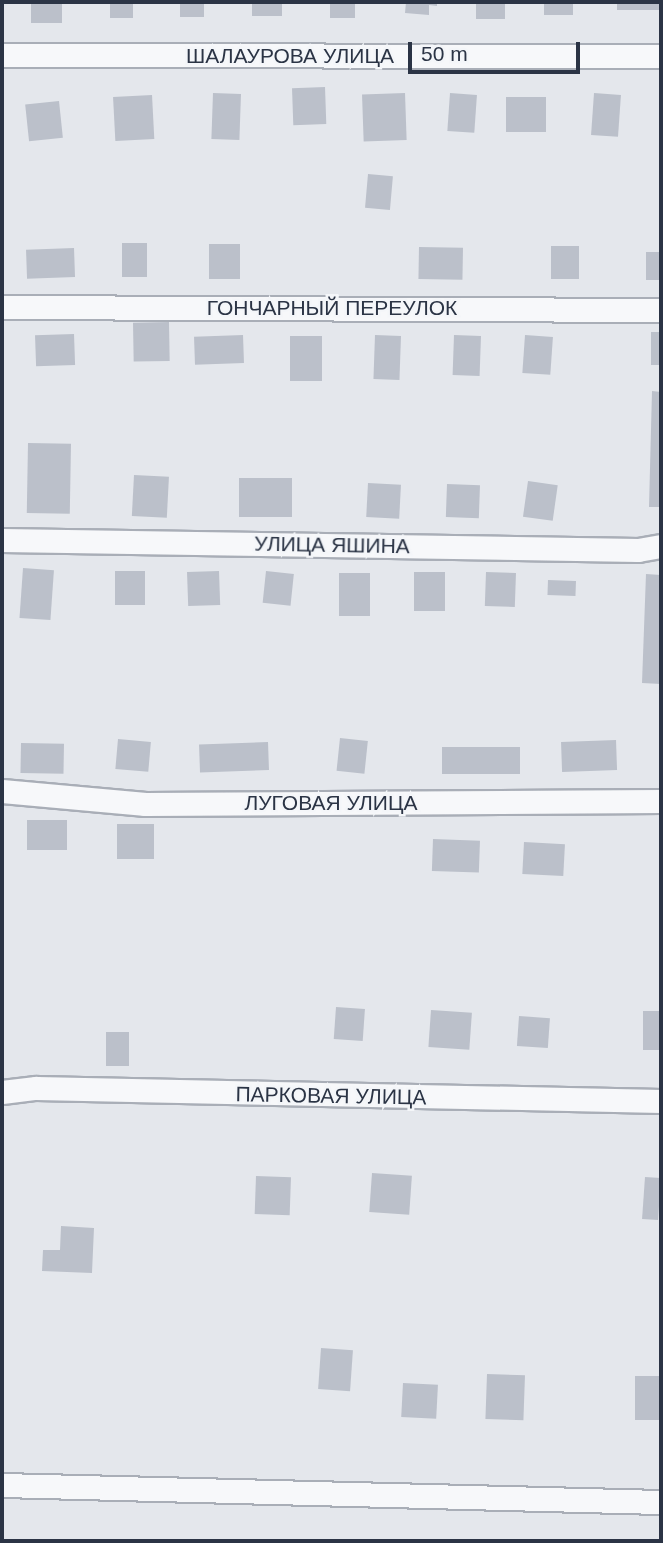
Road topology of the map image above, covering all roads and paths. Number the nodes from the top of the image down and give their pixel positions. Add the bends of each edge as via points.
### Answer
1 (2, 55) edge
2 (661, 56) edge
3 (2, 307) edge
4 (661, 310) edge
5 (2, 540) edge
6 (661, 546) edge
7 (2, 791) edge
8 (661, 801) edge
9 (2, 1092) edge
10 (661, 1101) edge
11 (2, 1485) edge
12 (661, 1502) edge

1 - 2 street, ШАЛАУРОВА УЛИЦА
3 - 4 street, ГОНЧАРНЫЙ ПЕРЕУЛОК
5 - 6 street, УЛИЦА ЯШИНА via 638,550
7 - 8 street, ЛУГОВАЯ УЛИЦА via 145,804
9 - 10 street, ПАРКОВАЯ УЛИЦА via 36,1088
11 - 12 street

